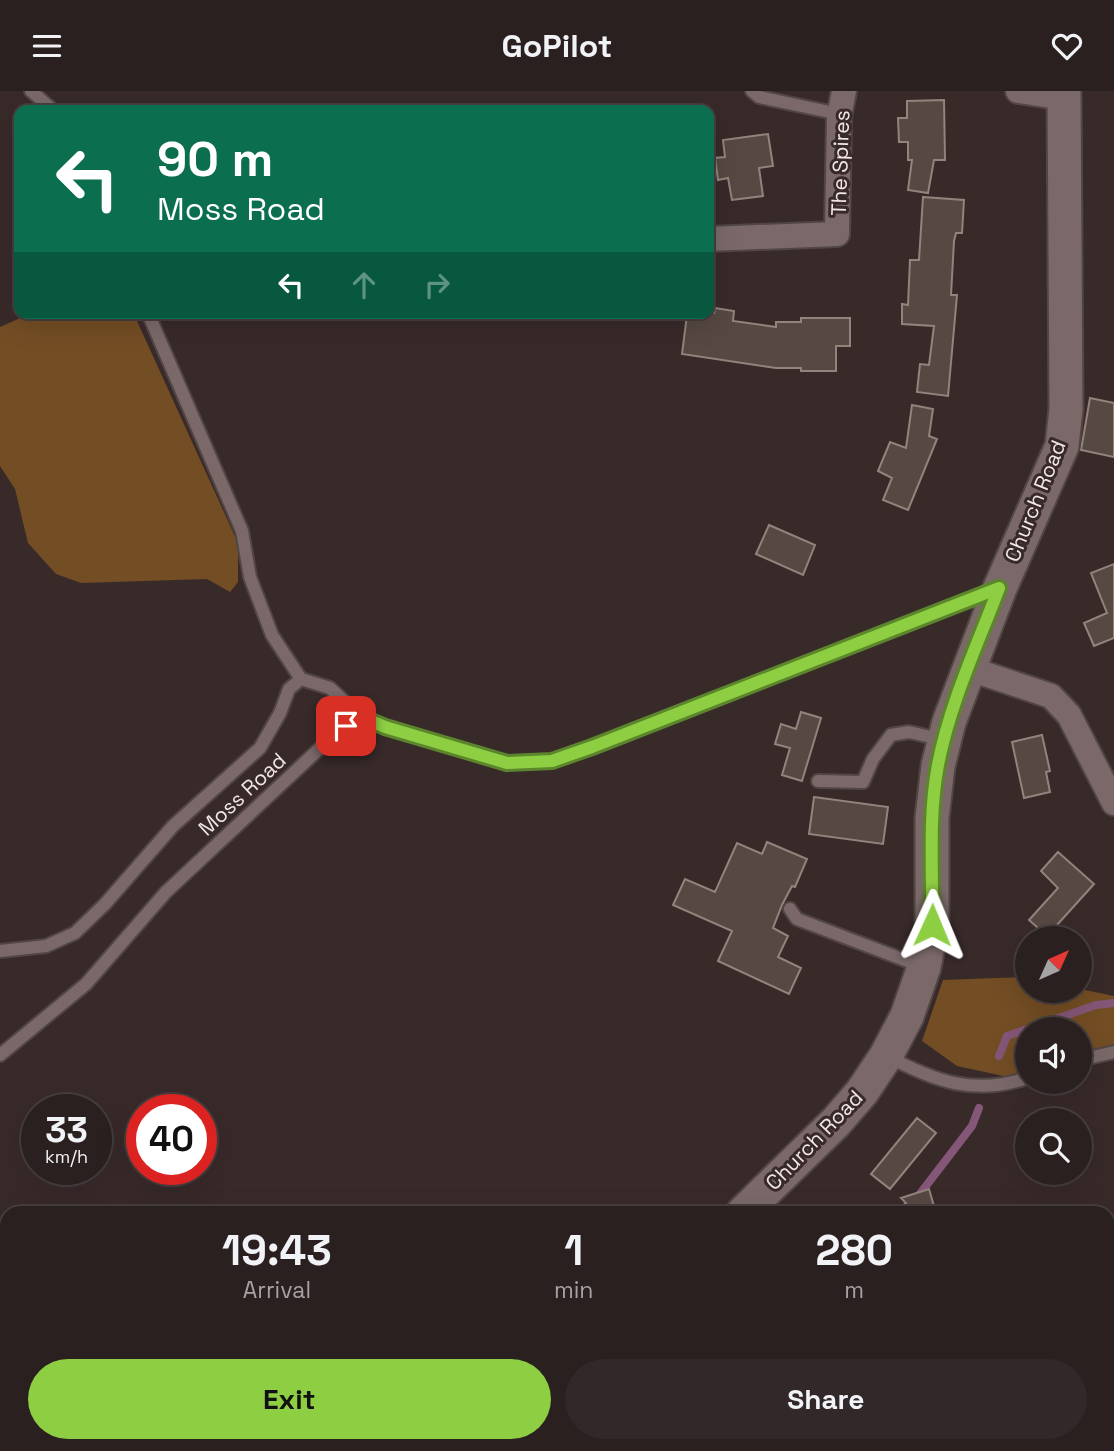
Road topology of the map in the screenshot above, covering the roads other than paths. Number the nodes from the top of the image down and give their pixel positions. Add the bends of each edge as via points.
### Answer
1 (31, 91) edge
2 (752, 91) edge
3 (1018, 91) edge
4 (1064, 95) edge
5 (842, 103) edge
6 (47, 105) edge
7 (714, 239) edge
8 (151, 319) edge
9 (999, 588) junction
10 (967, 668) junction
11 (301, 679) junction
12 (360, 716) junction
13 (944, 740) junction
14 (818, 781) dead end
15 (1114, 803) edge
16 (790, 909) dead end
17 (0, 951) edge
18 (924, 967) junction
19 (1114, 1052) edge
20 (0, 1055) edge
21 (886, 1056) junction
22 (1092, 1058) edge
23 (1015, 1082) edge
24 (750, 1206) edge

1 - 6 lane
2 - 5 lane via 759,97
3 - 4 street
4 - 9 street, Church Road via 1066,409 1062,446
5 - 7 street, The Spires via 837,234
8 - 11 lane via 242,531 250,577 272,635
9 - 10 street, Church Road
9 - 12 lane via 552,761 507,763
10 - 13 street, Church Road
10 - 15 street via 1051,697 1069,715
11 - 12 lane via 330,688
11 - 17 lane via 289,689 260,748 173,826 75,933 46,946
12 - 20 lane, Moss Road via 166,892 86,984
13 - 14 lane via 909,732 891,735 863,782
13 - 18 street, Church Road via 932,818 932,925
16 - 18 lane via 797,919
18 - 21 street, Church Road via 907,1016
19 - 22 lane
21 - 23 lane via 921,1075 961,1085
21 - 24 street, Church Road via 836,1122

